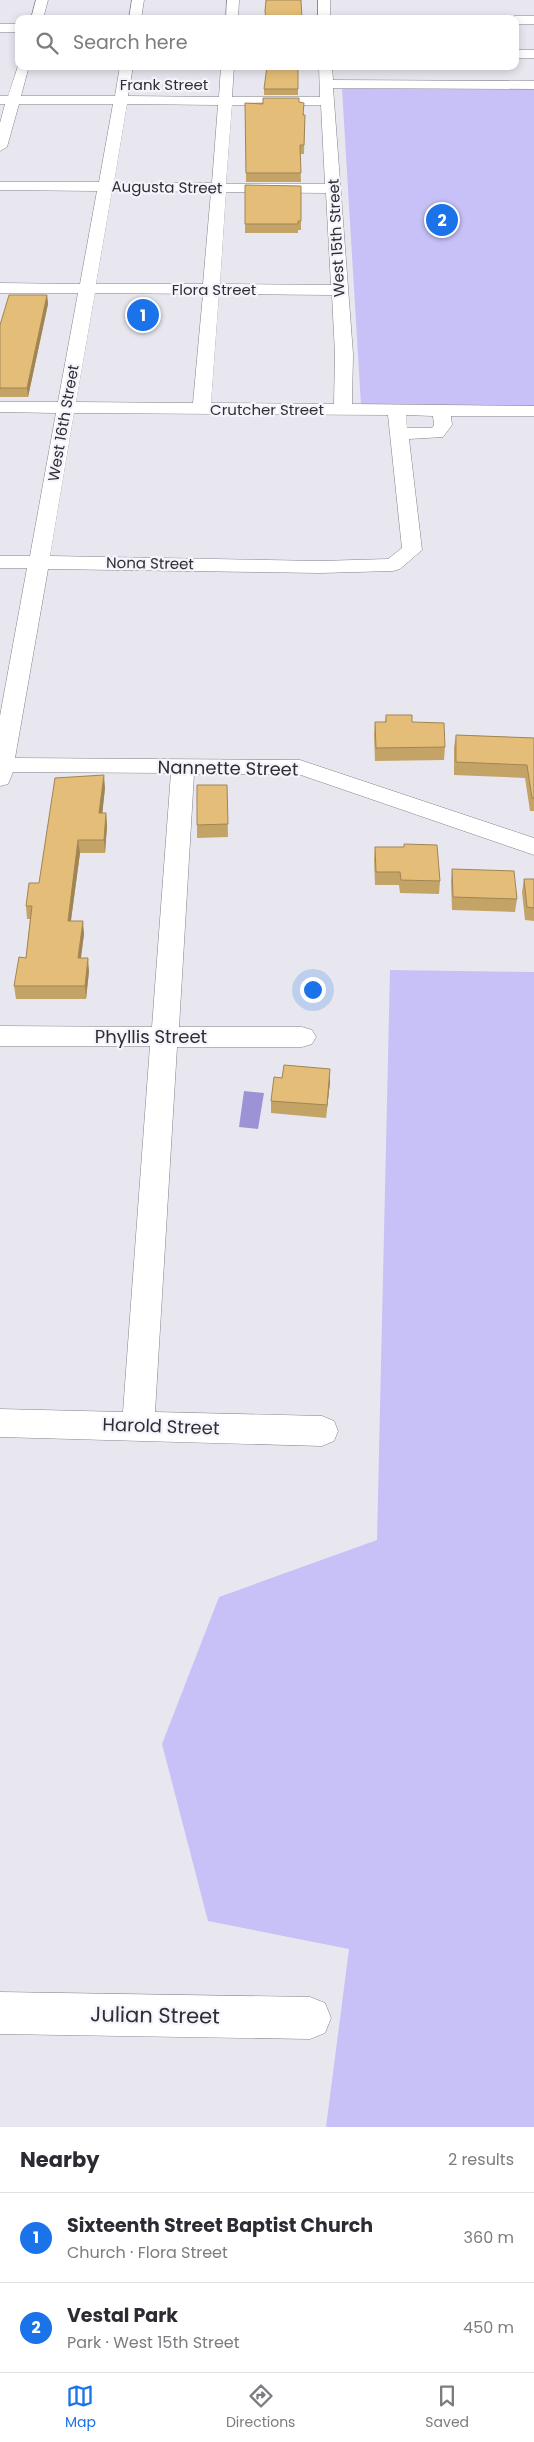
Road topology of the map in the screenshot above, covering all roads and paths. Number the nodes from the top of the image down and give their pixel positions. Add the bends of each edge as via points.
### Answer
1 (42, 0) edge
2 (138, 0) edge
3 (233, 0) edge
4 (324, 0) edge
5 (38, 15) edge
6 (136, 15) edge
7 (232, 15) edge
8 (324, 15) edge
9 (519, 20) edge
10 (534, 20) edge
11 (0, 28) edge
12 (15, 28) edge
13 (519, 54) edge
14 (534, 54) edge
15 (21, 70) edge
16 (126, 70) edge
17 (228, 70) edge
18 (326, 70) edge
19 (328, 84) junction
20 (534, 84) edge
21 (7, 100) edge
22 (121, 101) junction
23 (225, 101) junction
24 (328, 101) junction
25 (0, 146) edge
26 (0, 186) edge
27 (105, 186) junction
28 (218, 188) junction
29 (334, 189) junction
30 (0, 288) edge
31 (87, 289) junction
32 (211, 289) junction
33 (339, 290) junction
34 (0, 407) edge
35 (66, 408) junction
36 (202, 409) junction
37 (343, 410) junction
38 (396, 410) junction
39 (441, 410) junction
40 (534, 411) edge
41 (399, 434) junction
42 (0, 562) edge
43 (39, 562) junction
44 (183, 766) junction
45 (1, 770) edge
46 (534, 847) edge
47 (0, 1036) edge
48 (165, 1036) junction
49 (302, 1037) dead end
50 (0, 1422) edge
51 (138, 1425) junction
52 (322, 1431) dead end
53 (0, 2013) edge
54 (310, 2018) dead end

1 - 5 street
2 - 6 street
3 - 7 street
4 - 8 street
9 - 10 street
11 - 12 street
13 - 14 street
15 - 21 street
16 - 22 street, West 16th Street
17 - 23 street
18 - 19 street, West 15th Street
19 - 20 street
19 - 24 street, West 15th Street
21 - 22 street, Frank Street
21 - 25 street
22 - 23 street, Frank Street
22 - 27 street, West 16th Street
23 - 24 street, Frank Street
23 - 28 street
24 - 29 street, West 15th Street
26 - 27 street, Augusta Street
27 - 28 street, Augusta Street
27 - 31 street, West 16th Street
28 - 29 street, Augusta Street
28 - 32 street
29 - 33 street, West 15th Street
30 - 31 street, Flora Street
31 - 32 street, Flora Street
31 - 35 street, West 16th Street
32 - 33 street, Flora Street
32 - 36 street
33 - 37 street, West 15th Street via 344,354
34 - 35 street, Crutcher Street
35 - 36 street, Crutcher Street
35 - 43 street, West 16th Street
36 - 37 street, Crutcher Street
37 - 38 street, Crutcher Street
38 - 39 street, Crutcher Street
38 - 41 street
39 - 40 street, Crutcher Street
39 - 41 street via 443,425 437,433
41 - 43 street, Nona Street via 412,550 393,565 320,567
42 - 43 street, Nona Street
43 - 45 street, West 16th Street
44 - 45 street, Nannette Street
44 - 46 street, Nannette Street via 300,767
44 - 48 street
47 - 48 street, Phyllis Street
48 - 49 street, Phyllis Street
48 - 51 street
50 - 51 street, Harold Street
51 - 52 street, Harold Street
53 - 54 street, Julian Street

